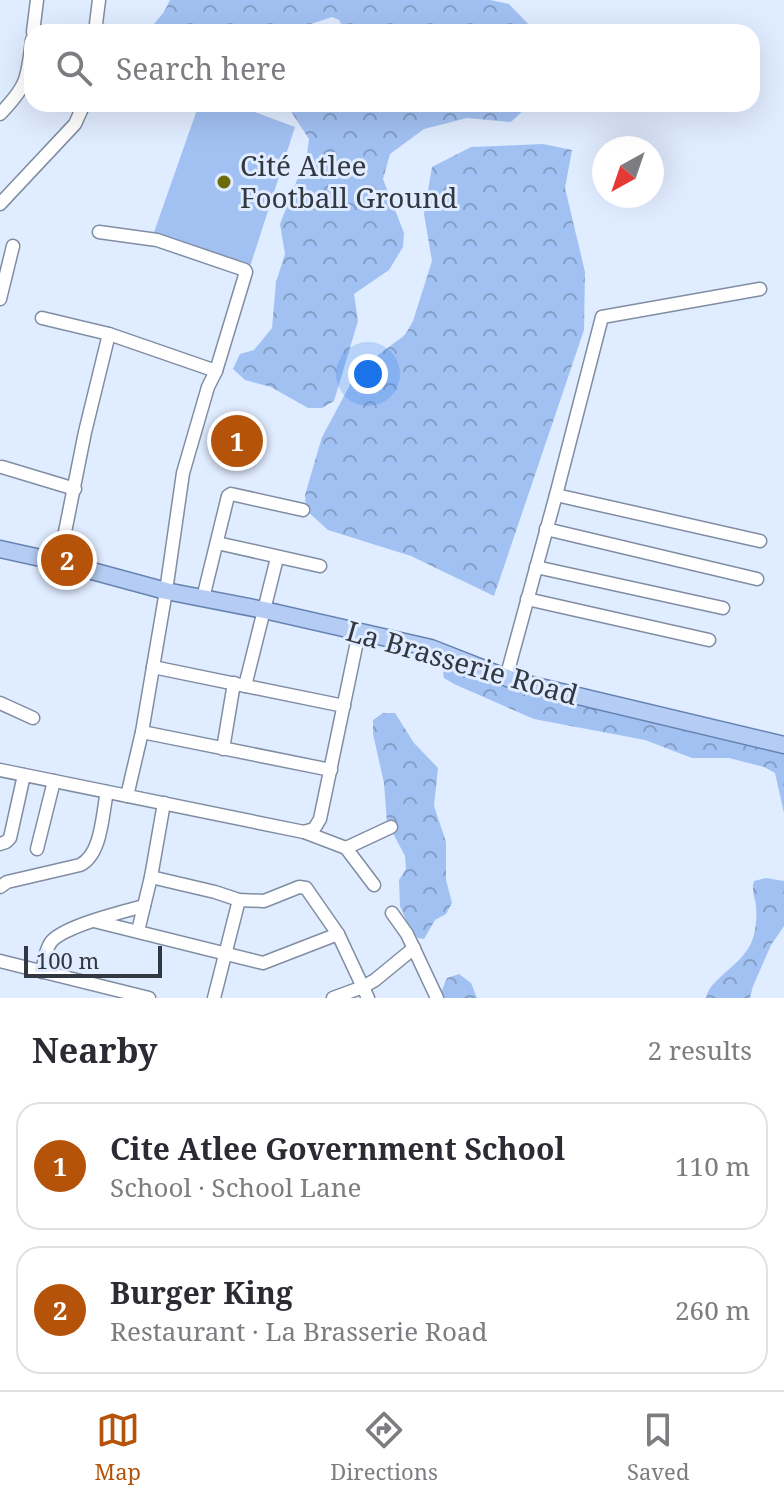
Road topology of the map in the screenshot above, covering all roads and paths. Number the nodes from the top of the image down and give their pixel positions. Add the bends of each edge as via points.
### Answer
1 (37, 0) edge
2 (99, 0) edge
3 (34, 24) edge
4 (96, 24) edge
5 (24, 86) edge
6 (80, 112) edge
7 (0, 114) edge
8 (0, 204) edge
9 (99, 232) dead end
10 (13, 246) dead end
11 (760, 289) dead end
12 (0, 299) edge
13 (42, 318) dead end
14 (109, 334) junction
15 (216, 371) junction
16 (2, 467) dead end
17 (75, 489) junction
18 (556, 495) junction
19 (303, 510) dead end
20 (546, 529) junction
21 (760, 541) dead end
22 (217, 543) junction
23 (0, 549) edge
24 (277, 558) junction
25 (59, 562) junction
26 (320, 566) dead end
27 (536, 567) junction
28 (757, 579) dead end
29 (166, 591) junction
30 (203, 598) junction
31 (527, 599) junction
32 (723, 608) dead end
33 (264, 610) junction
34 (359, 632) junction
35 (709, 640) dead end
36 (153, 667) junction
37 (506, 678) junction
38 (240, 684) junction
39 (0, 703) edge
40 (344, 706) junction
41 (33, 718) dead end
42 (142, 732) junction
43 (784, 745) edge
44 (223, 749) junction
45 (0, 770) edge
46 (331, 770) junction
47 (24, 775) junction
48 (54, 781) junction
49 (107, 792) junction
50 (127, 796) junction
51 (164, 803) junction
52 (391, 827) dead end
53 (304, 832) junction
54 (0, 844) edge
55 (346, 848) junction
56 (37, 849) dead end
57 (151, 877) junction
58 (374, 885) dead end
59 (0, 887) edge
60 (239, 900) junction
61 (144, 906) junction
62 (392, 913) dead end
63 (94, 921) junction
64 (138, 931) junction
65 (338, 934) junction
66 (414, 948) junction
67 (225, 955) junction
68 (0, 961) edge
69 (42, 972) junction
70 (366, 992) edge
71 (149, 998) edge
72 (214, 998) edge
73 (333, 998) edge
74 (437, 998) edge

1 - 3 street
2 - 4 street
5 - 7 street
6 - 8 street
9 - 15 street via 157,240 245,270
10 - 12 street
11 - 18 street via 602,317
13 - 14 street
14 - 15 street
14 - 17 street
15 - 29 street via 183,473
16 - 17 street
17 - 25 street
18 - 20 street
18 - 21 street
19 - 22 street via 231,494
20 - 27 street
20 - 28 street
22 - 24 street
22 - 30 street
23 - 25 main road, La Brasserie Road
24 - 26 street
24 - 33 street
25 - 29 main road, La Brasserie Road
27 - 31 street
27 - 32 street
29 - 30 main road, La Brasserie Road
29 - 36 street
30 - 33 main road, La Brasserie Road
31 - 35 street
31 - 37 street
33 - 34 main road, La Brasserie Road
33 - 38 street
34 - 37 main road, La Brasserie Road via 431,648
34 - 40 street
36 - 38 street
36 - 42 street
37 - 43 main road, La Brasserie Road
38 - 40 street
38 - 44 street
39 - 41 street
40 - 46 street
42 - 44 street
42 - 50 street
44 - 46 street
45 - 47 street
46 - 53 street via 320,819
47 - 48 street
47 - 54 street via 10,838
48 - 49 street
48 - 56 street
49 - 50 street
49 - 59 street via 88,861
50 - 51 street
51 - 53 street
51 - 57 street
52 - 55 street
53 - 55 street
55 - 58 street
57 - 60 street
57 - 61 street
60 - 65 street via 264,901 306,888
60 - 67 street
61 - 63 street
61 - 64 street
62 - 66 street
63 - 64 street
63 - 69 street via 52,941
64 - 67 street
65 - 67 street via 263,963
65 - 70 street
66 - 70 street
66 - 74 street
67 - 72 street
68 - 69 street
69 - 71 street
70 - 73 street

